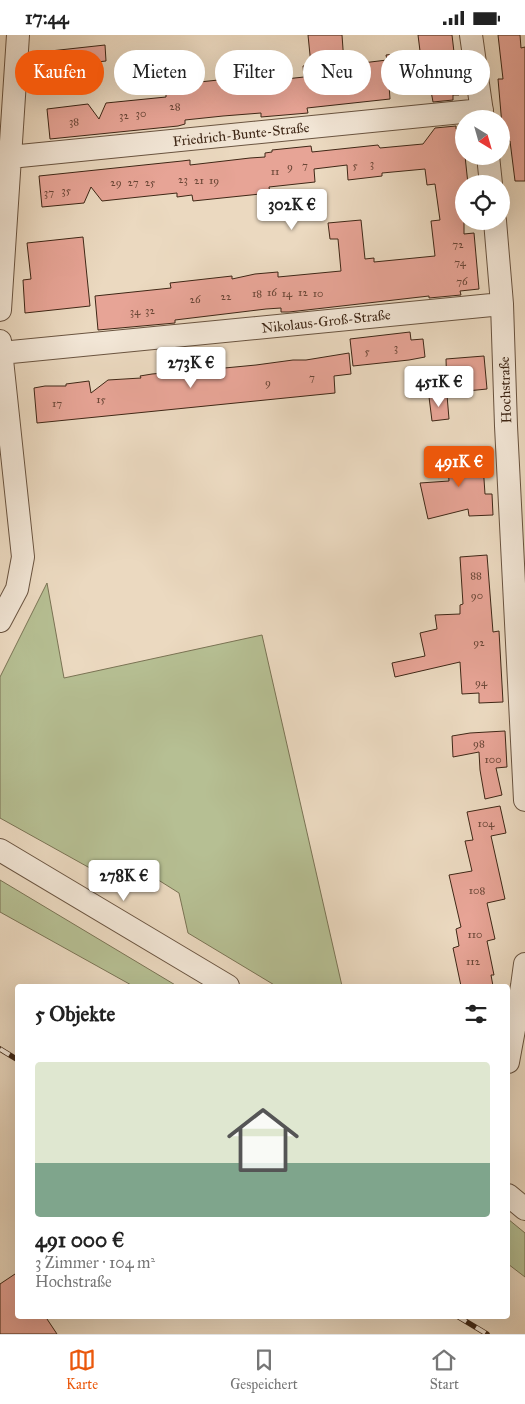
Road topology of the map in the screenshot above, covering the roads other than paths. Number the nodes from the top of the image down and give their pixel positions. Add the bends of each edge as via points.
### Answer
1 (18, 35) edge
2 (471, 35) edge
3 (481, 110) edge
4 (455, 116) edge
5 (5, 156) edge
6 (496, 230) edge
7 (502, 303) junction
8 (0, 310) edge
9 (1, 347) edge
10 (0, 621) edge
11 (525, 799) edge
12 (0, 850) edge
13 (525, 964) edge
14 (225, 984) edge
15 (524, 987) edge
16 (510, 1053) edge
17 (510, 1197) edge
18 (525, 1209) edge

1 - 5 street
2 - 3 street
4 - 5 street, Friedrich-Bunte-Straße
5 - 8 street
6 - 7 street, Hochstraße
7 - 9 street, Nikolaus-Groß-Straße
7 - 11 street, Hochstraße
9 - 10 street via 23,557 16,589
12 - 14 street
13 - 15 street
15 - 16 street
17 - 18 street

